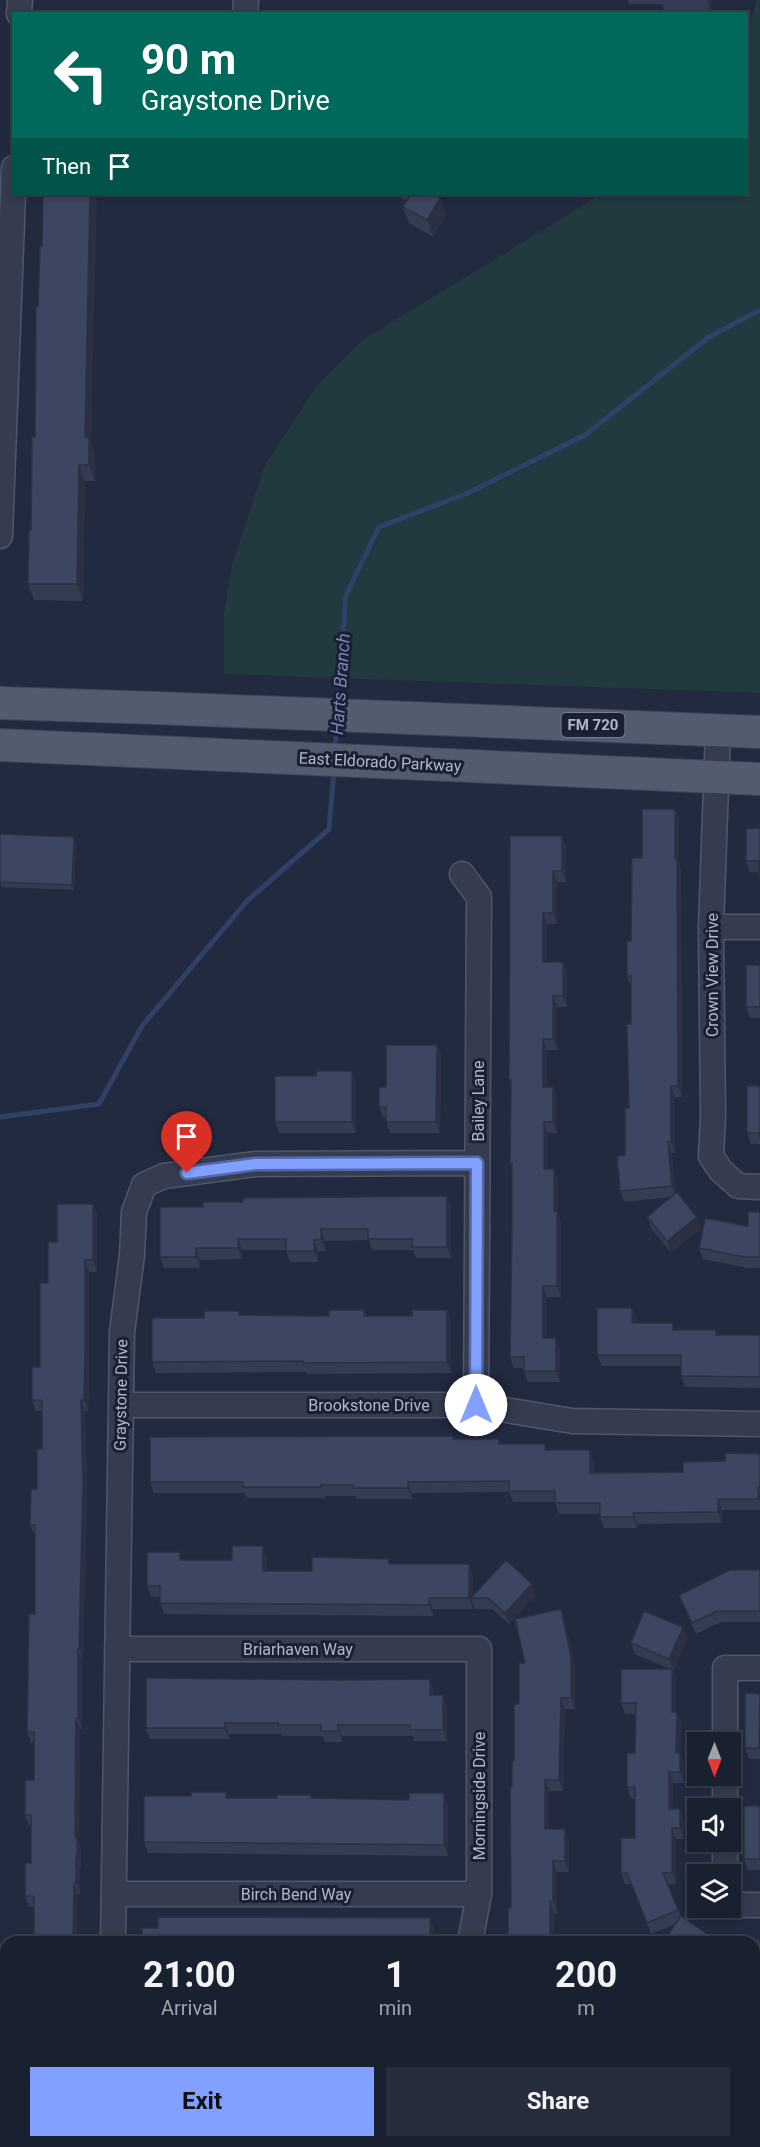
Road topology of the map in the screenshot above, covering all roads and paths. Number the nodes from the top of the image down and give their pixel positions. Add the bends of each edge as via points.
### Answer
1 (13, 195) edge
2 (0, 536) edge
3 (0, 703) edge
4 (718, 730) junction
5 (760, 732) edge
6 (0, 745) edge
7 (717, 777) junction
8 (760, 779) edge
9 (462, 874) dead end
10 (711, 927) junction
11 (760, 927) edge
12 (477, 1163) junction
13 (760, 1188) edge
14 (121, 1405) junction
15 (476, 1405) junction
16 (760, 1424) edge
17 (117, 1649) junction
18 (479, 1649) joint
19 (760, 1668) edge
20 (725, 1732) edge
21 (114, 1894) junction
22 (479, 1894) junction
23 (741, 1905) edge
24 (760, 1905) edge
25 (113, 1936) edge
26 (471, 1936) edge

1 - 2 street
3 - 4 main road, FM 720
4 - 5 main road, FM 720
4 - 7 street, Crown View Drive
6 - 7 main road, East Eldorado Parkway
7 - 8 main road, East Eldorado Parkway
7 - 10 street, Crown View Drive
9 - 12 street, Bailey Lane via 478,897
10 - 11 street
10 - 13 street, Crown View Drive via 711,1156 738,1186
12 - 14 street, Graystone Drive via 256,1164 164,1176 144,1185 134,1212 122,1332
12 - 15 street, Bailey Lane
14 - 15 street, Brookstone Drive
14 - 17 street, Graystone Drive
15 - 16 street, Brookstone Drive via 572,1421
17 - 18 street, Briarhaven Way
17 - 21 street, Graystone Drive
18 - 22 street, Morningside Drive
19 - 20 street via 725,1668
21 - 22 street, Birch Bend Way
21 - 25 street, Graystone Drive
22 - 26 street, Morningside Drive
23 - 24 street

